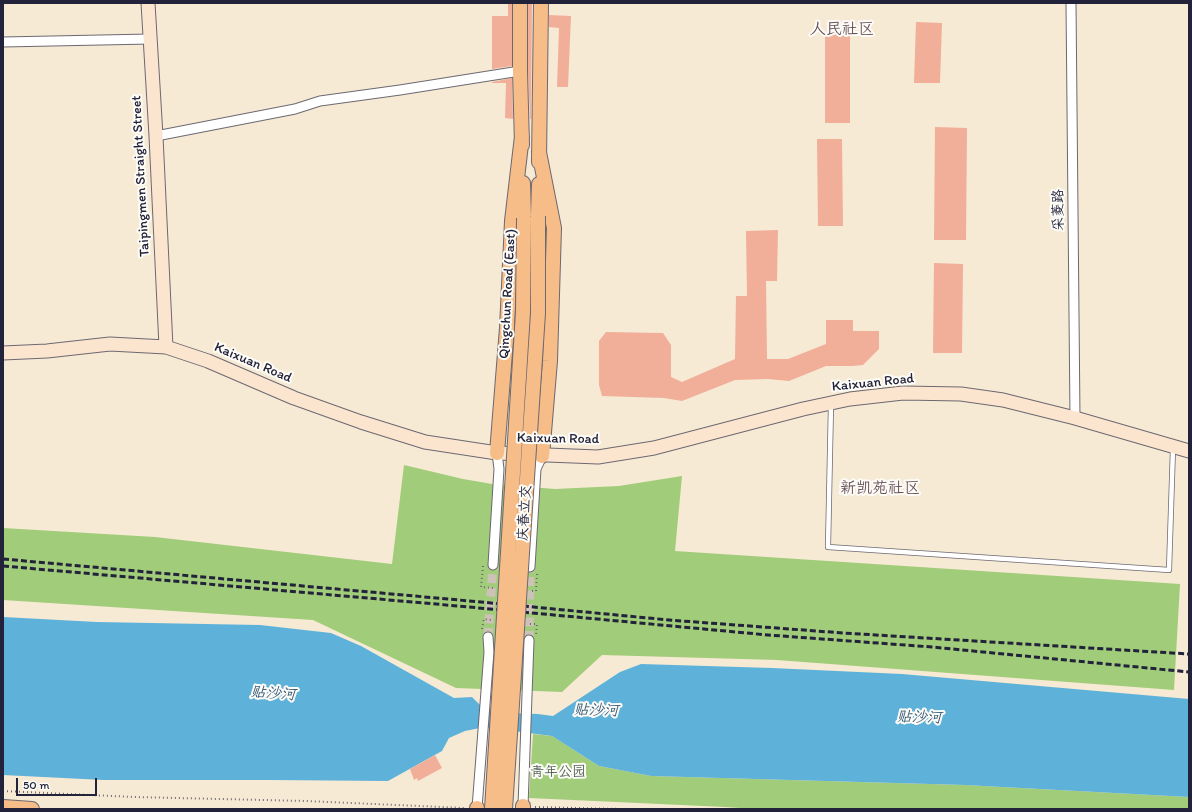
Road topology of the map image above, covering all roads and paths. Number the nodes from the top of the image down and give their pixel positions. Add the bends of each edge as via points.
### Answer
1 (148, 3) edge
2 (520, 3) edge
3 (541, 3) edge
4 (1071, 3) edge
5 (150, 39) junction
6 (3, 42) edge
7 (520, 71) junction
8 (156, 136) junction
9 (522, 136) junction
10 (539, 152) junction
11 (531, 217) junction
12 (166, 347) junction
13 (3, 352) edge
14 (831, 403) junction
15 (1075, 418) junction
16 (1173, 447) junction
17 (1189, 451) edge
18 (498, 453) junction
19 (542, 456) junction
20 (493, 565) tunnel mouth
21 (530, 567) tunnel mouth
22 (488, 637) tunnel mouth
23 (529, 640) tunnel mouth
24 (3, 791) edge
25 (3, 807) edge
26 (523, 808) edge
27 (32, 809) edge
28 (477, 809) edge
29 (492, 809) edge
30 (505, 809) edge
31 (622, 809) edge

1 - 5 main road, Taipingmen Straight Street
2 - 7 main road, Qingchun Road (East)
3 - 10 main road
4 - 15 street, 采菱路
5 - 6 street
5 - 8 main road, Taipingmen Straight Street
7 - 8 street via 320,101 295,109
7 - 9 main road, Qingchun Road (East)
8 - 12 main road, Taipingmen Straight Street
9 - 11 main road, Qingchun Road (East)
9 - 18 main road, Qingchun Road (East) via 512,221
10 - 11 main road
10 - 19 main road via 554,228 550,361
11 - 29 main road, 庆春立交, bridge
11 - 30 main road, 庆春立交, bridge via 538,313
12 - 13 main road, Kaixuan Road via 110,344 47,351
12 - 18 main road, Kaixuan Road via 208,361 294,398 361,422 425,442
14 - 15 main road, Kaixuan Road via 904,393 961,394 1004,400
14 - 16 lane via 828,547 1169,570
14 - 19 main road, Kaixuan Road via 654,448 598,458
15 - 16 main road, Kaixuan Road
16 - 17 main road, Kaixuan Road
18 - 19 main road, Kaixuan Road
18 - 20 street
19 - 21 street via 536,469
22 - 28 street
23 - 26 street
24 - 28 path
25 - 27 main road
26 - 31 path

